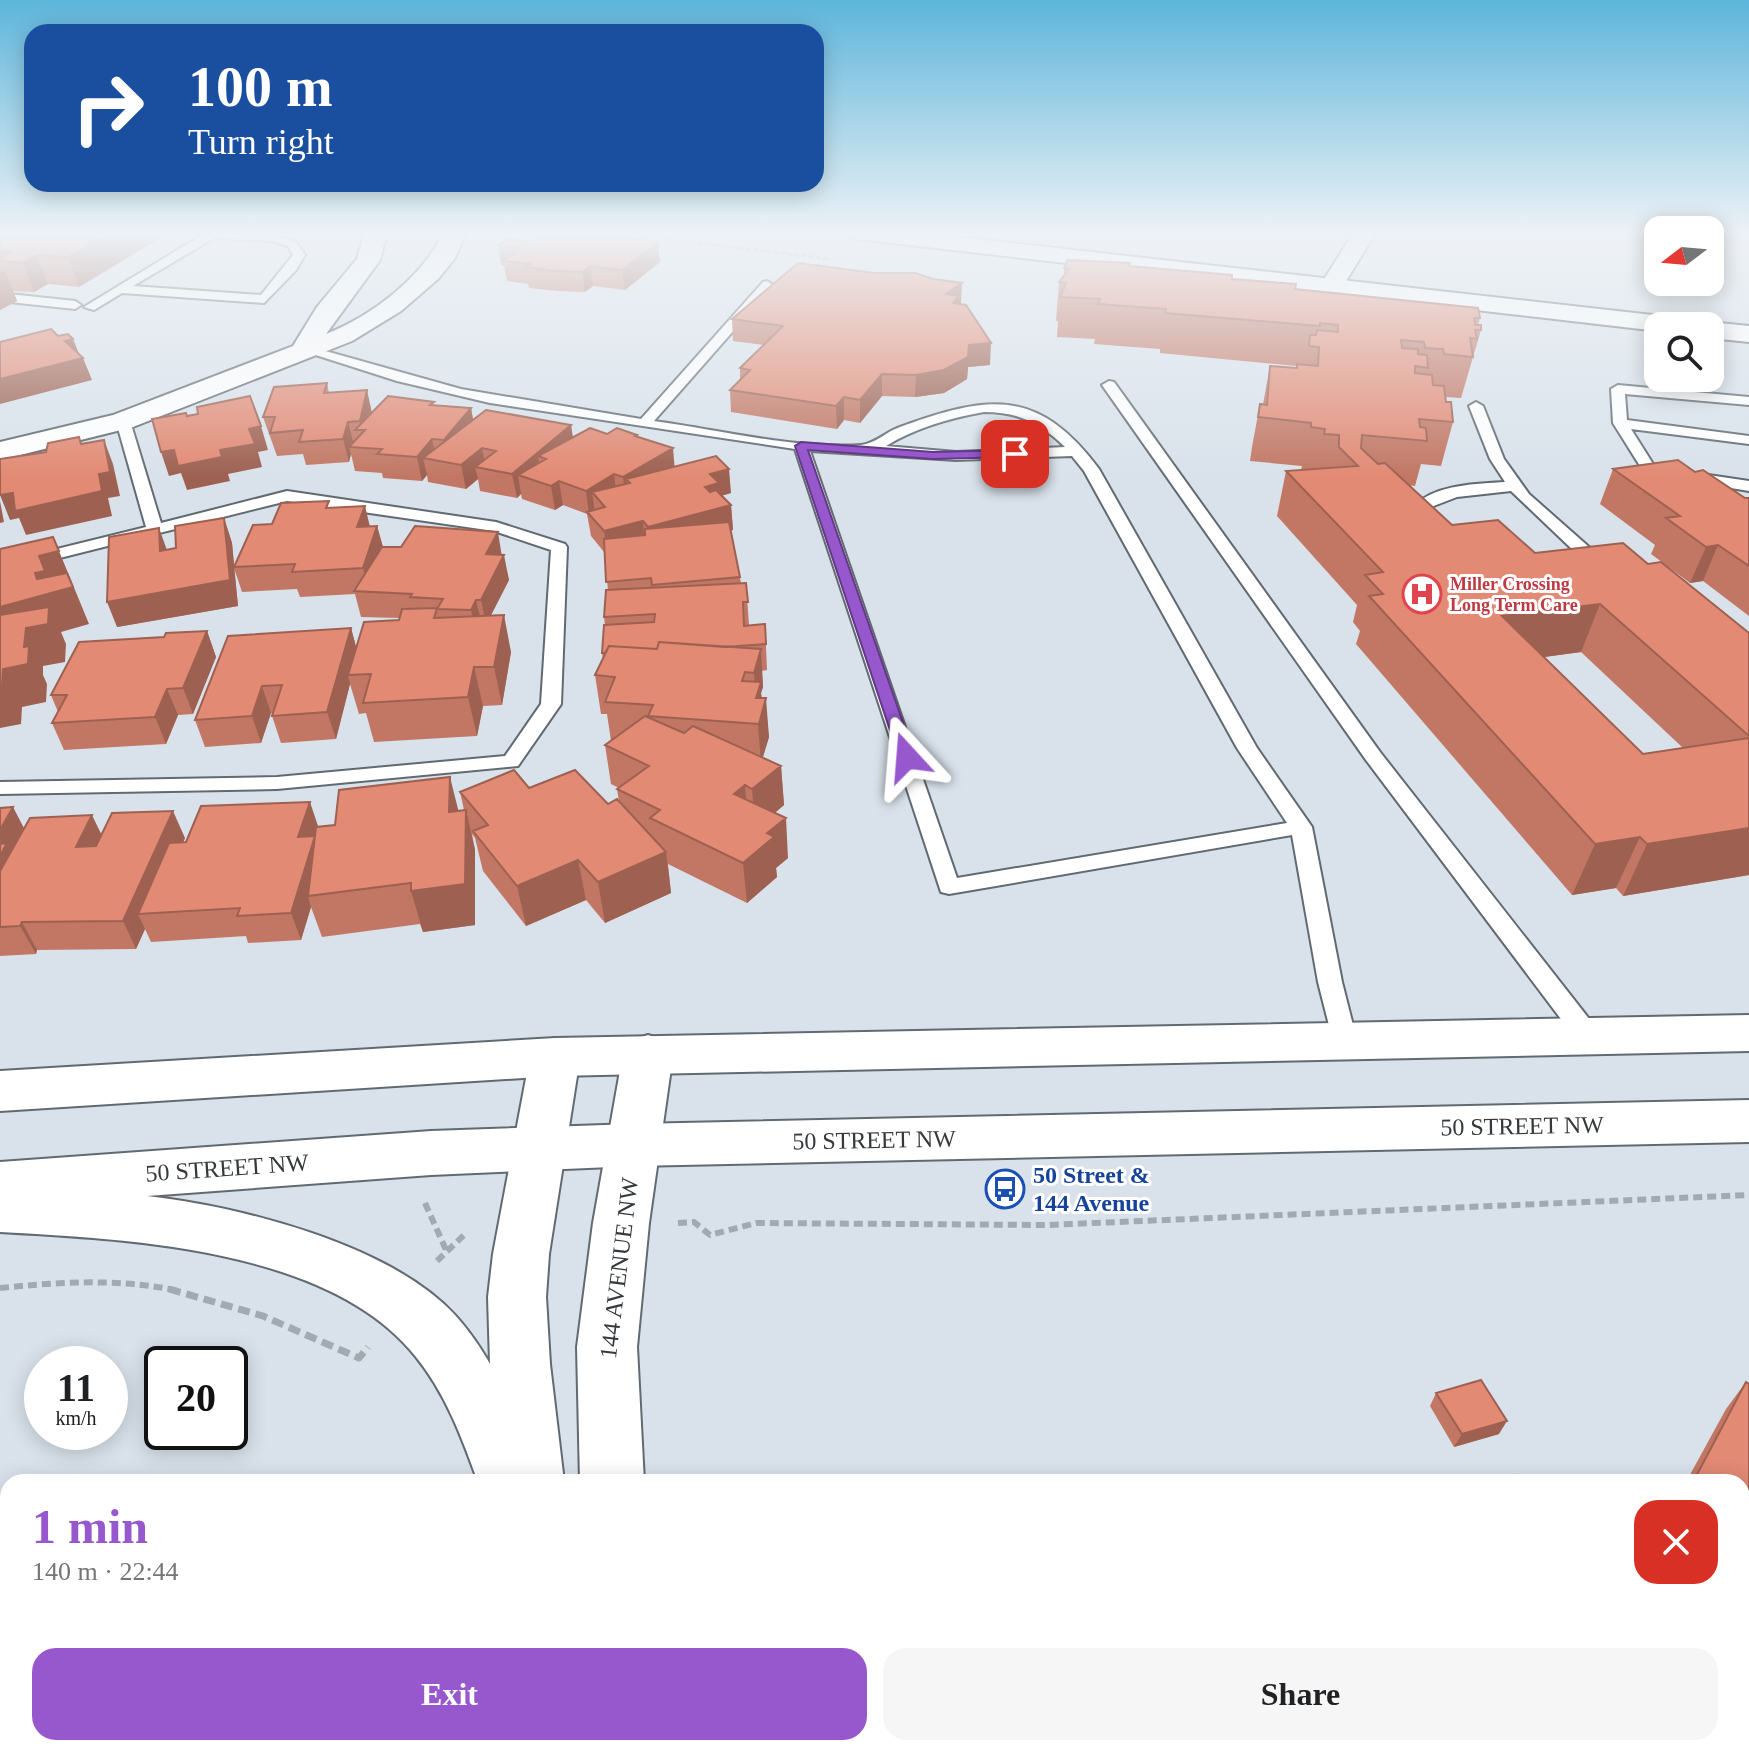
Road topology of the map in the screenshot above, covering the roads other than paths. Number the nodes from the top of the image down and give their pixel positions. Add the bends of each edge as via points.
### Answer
1 (325, 314) edge
2 (379, 314) edge
3 (741, 314) edge
4 (1574, 314) edge
5 (1644, 322) edge
6 (1724, 331) edge
7 (1749, 334) edge
8 (304, 349) junction
9 (1109, 385) dead end
10 (1749, 401) edge
11 (1476, 406) edge
12 (123, 421) junction
13 (1620, 423) junction
14 (644, 424) junction
15 (1749, 440) edge
16 (801, 446) junction
17 (868, 449) junction
18 (0, 451) edge
19 (1077, 451) junction
20 (1516, 486) junction
21 (1749, 486) edge
22 (155, 531) junction
23 (1443, 536) edge
24 (1589, 556) junction
25 (1559, 558) edge
26 (0, 568) edge
27 (1613, 576) edge
28 (0, 788) edge
29 (1301, 827) junction
30 (1749, 1033) edge
31 (1588, 1036) junction
32 (1345, 1041) junction
33 (648, 1054) junction
34 (555, 1057) junction
35 (0, 1091) edge
36 (1749, 1121) edge
37 (634, 1145) junction
38 (538, 1149) junction
39 (0, 1184) edge
40 (0, 1209) edge
41 (507, 1474) edge
42 (531, 1474) edge
43 (612, 1474) edge

1 - 8 main road
2 - 8 main road via 343,336
3 - 14 lane
4 - 5 main road
6 - 7 main road
8 - 12 main road
8 - 14 lane via 460,393
9 - 31 lane via 1373,756
10 - 13 lane via 1618,389
11 - 20 lane via 1497,459
12 - 18 main road
12 - 22 lane
13 - 15 lane
13 - 21 lane via 1650,471
14 - 16 lane
16 - 17 lane
16 - 29 lane via 949,887
17 - 19 lane via 956,456
17 - 19 lane via 931,420 1001,407 1045,420
19 - 29 lane via 1247,748
20 - 23 lane via 1452,492 1423,505 1423,517
20 - 24 lane
22 - 26 lane
22 - 28 lane via 287,496 496,527 559,547 551,704 511,762 277,783
24 - 25 lane
24 - 27 lane
29 - 32 lane
30 - 31 main road
31 - 32 main road
32 - 33 main road
33 - 34 main road
33 - 37 main road, 144 AVENUE NW
34 - 35 main road
34 - 38 main road
36 - 37 main road, 50 STREET NW
37 - 38 main road, 50 STREET NW
37 - 43 main road, 144 AVENUE NW via 607,1347
38 - 39 main road, 50 STREET NW
38 - 42 main road via 517,1297
40 - 41 main road via 127,1217 215,1230 363,1279 403,1305 435,1335 486,1419

